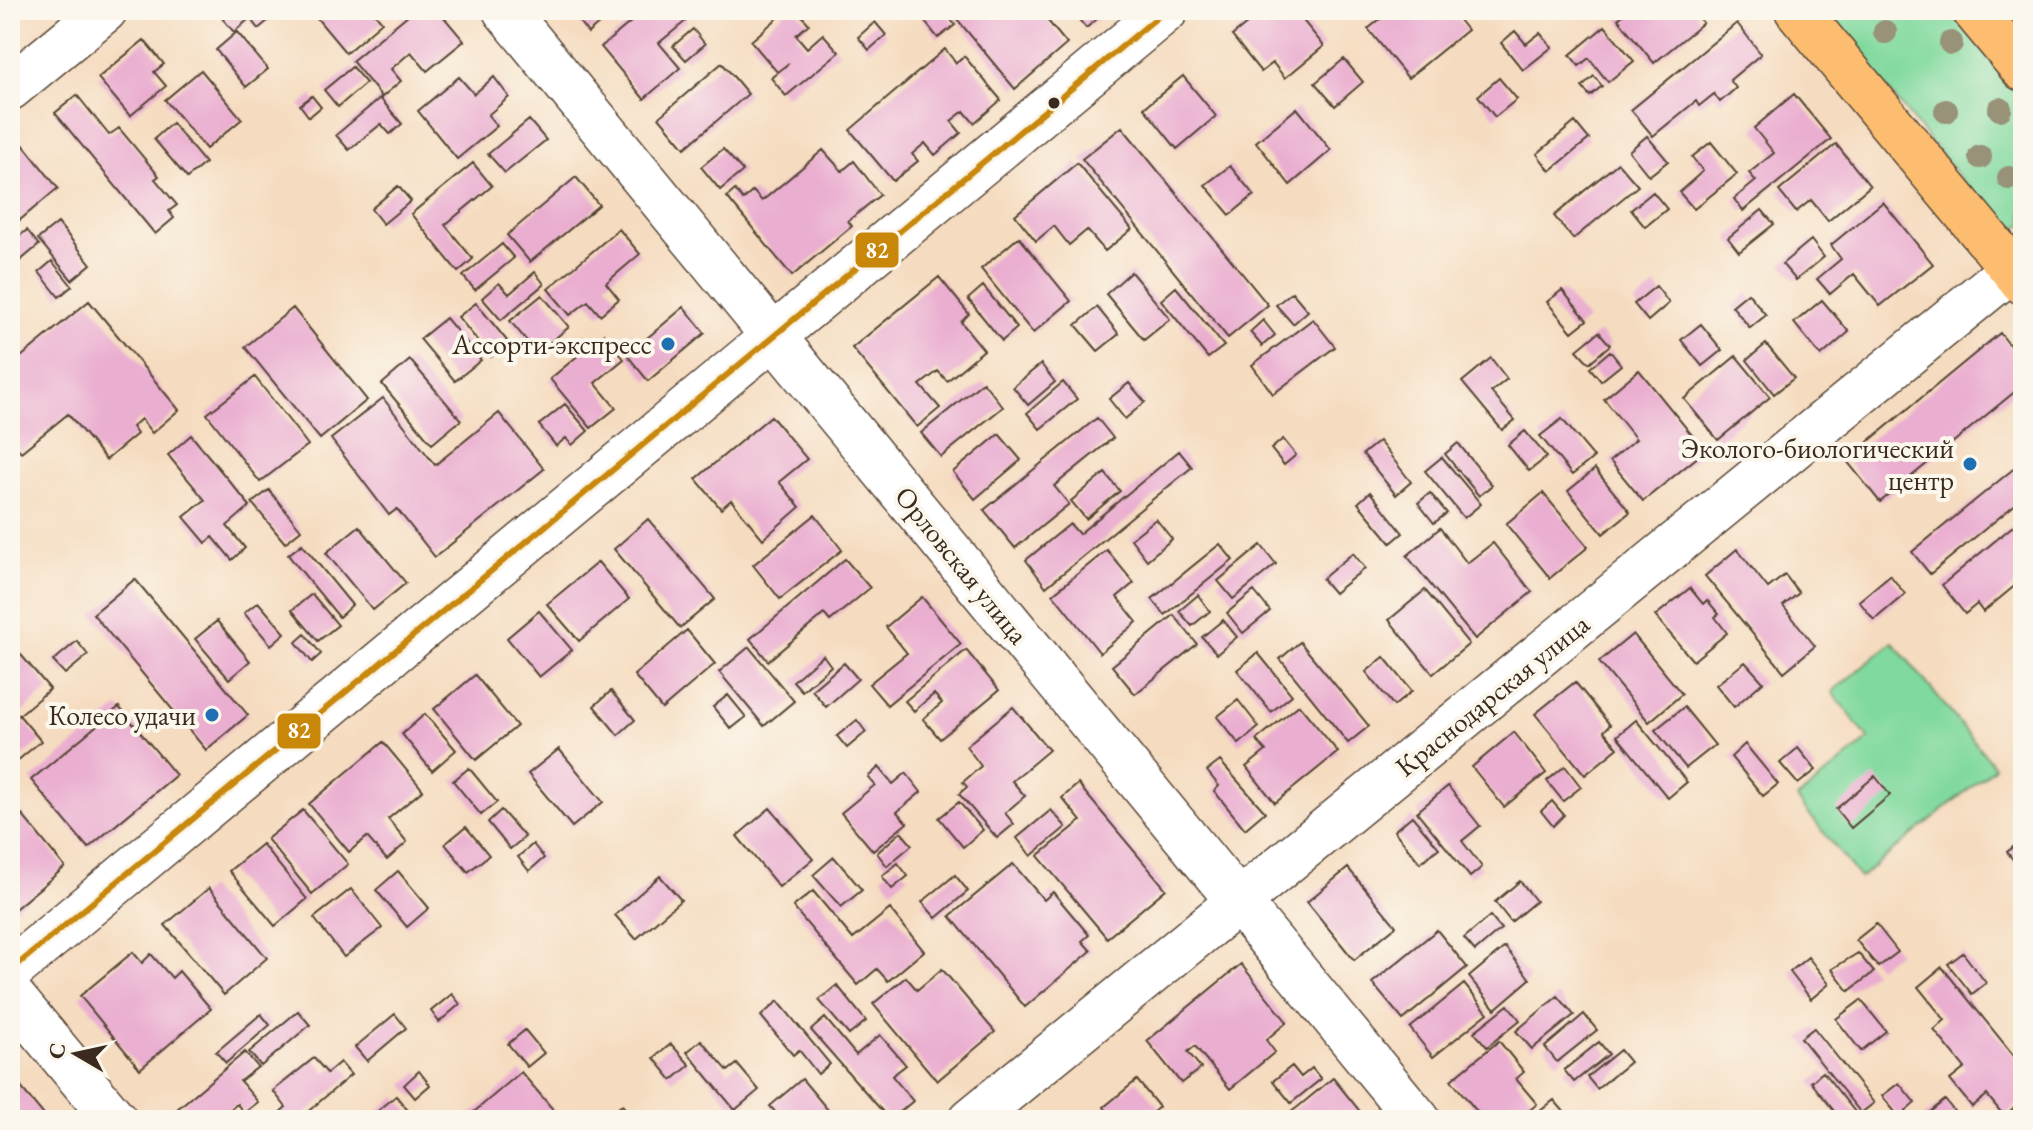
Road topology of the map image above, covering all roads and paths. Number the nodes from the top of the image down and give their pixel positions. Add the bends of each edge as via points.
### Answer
1 (105, 10) edge
2 (505, 10) edge
3 (1166, 10) edge
4 (1797, 10) edge
5 (1974, 10) edge
6 (2023, 69) edge
7 (10, 88) edge
8 (2020, 270) edge
9 (773, 336) junction
10 (1239, 901) junction
11 (10, 971) edge
12 (10, 994) edge
13 (115, 1120) edge
14 (971, 1120) edge
15 (1418, 1120) edge

1 - 7 street
2 - 9 street, Орловская улица
3 - 9 street
4 - 8 main road
5 - 6 main road
8 - 10 street, Краснодарская улица
9 - 10 street, Орловская улица
9 - 11 street
10 - 14 street, Краснодарская улица
10 - 15 street, Орловская улица
12 - 13 street

